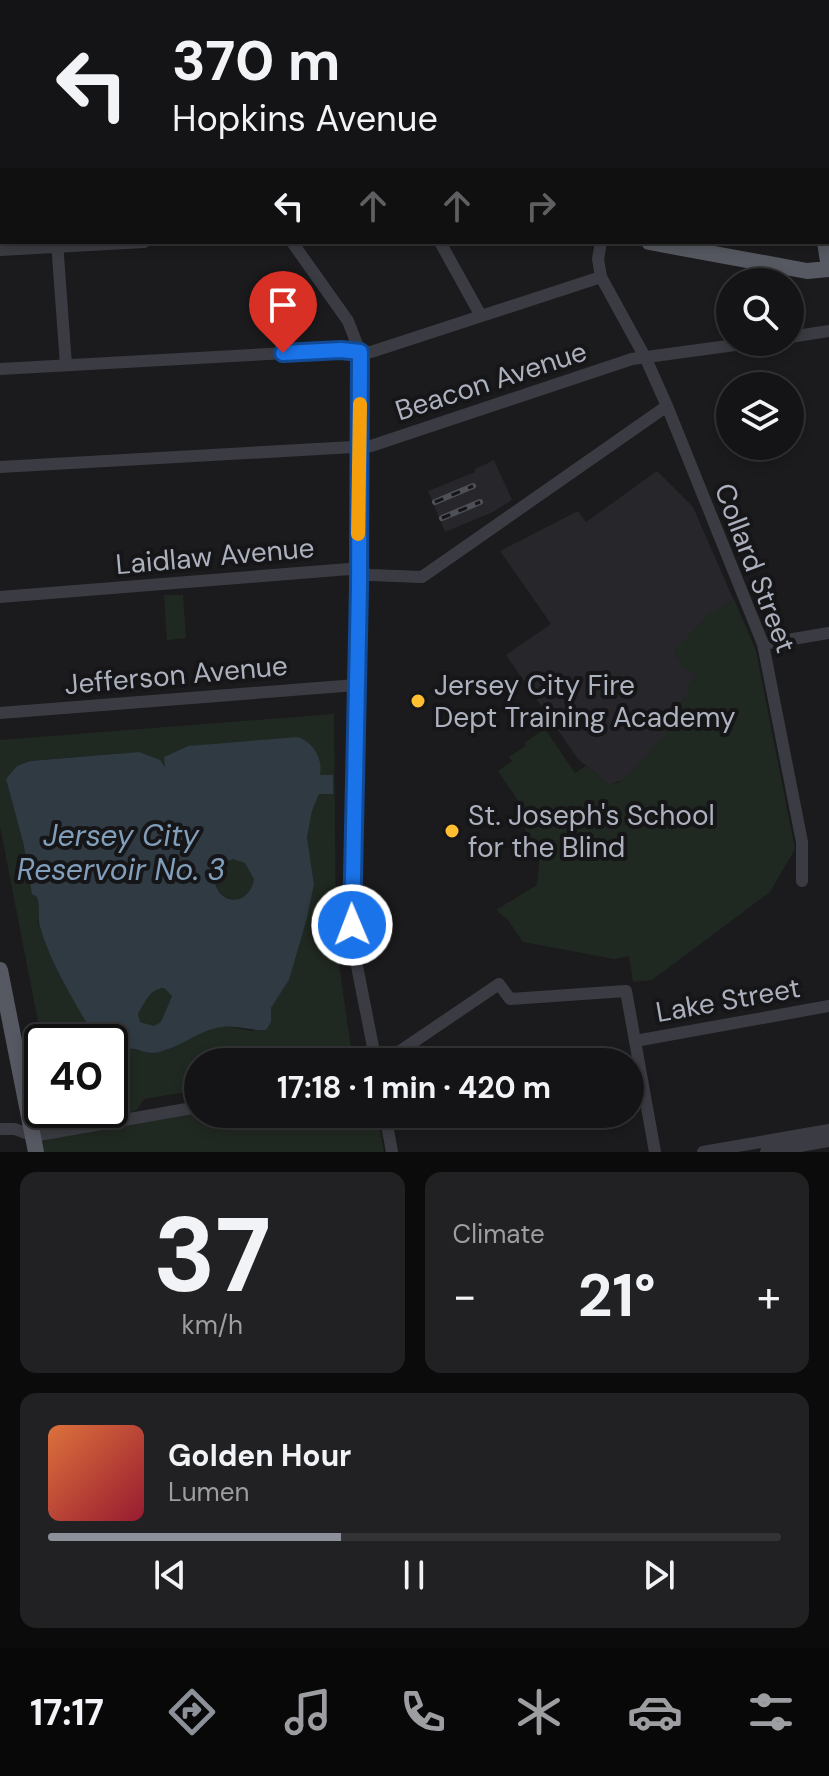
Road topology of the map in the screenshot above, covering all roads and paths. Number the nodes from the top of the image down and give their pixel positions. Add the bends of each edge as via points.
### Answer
1 (86, 244) edge
2 (293, 244) edge
3 (441, 244) edge
4 (601, 244) edge
5 (660, 244) edge
6 (825, 244) edge
7 (57, 245) edge
8 (0, 250) edge
9 (829, 268) edge
10 (601, 277) junction
11 (481, 316) junction
12 (829, 331) edge
13 (804, 335) edge
14 (716, 348) edge
15 (360, 352) junction
16 (646, 359) junction
17 (66, 365) junction
18 (0, 369) edge
19 (667, 406) junction
20 (360, 447) junction
21 (0, 467) edge
22 (359, 571) junction
23 (0, 597) edge
24 (829, 633) edge
25 (763, 644) junction
26 (356, 685) junction
27 (0, 713) edge
28 (802, 881) dead end
29 (0, 970) edge
30 (3, 1000) edge
31 (829, 1006) edge
32 (635, 1041) junction
33 (373, 1048) edge
34 (405, 1048) edge
35 (184, 1110) edge
36 (388, 1128) edge
37 (0, 1129) edge
38 (829, 1130) edge
39 (829, 1141) edge
40 (785, 1143) junction
41 (34, 1144) edge
42 (392, 1152) edge
43 (655, 1152) edge
44 (703, 1152) edge
45 (766, 1152) edge

1 - 7 street
2 - 15 street via 348,321
3 - 11 street
4 - 10 street, Collard Street
5 - 9 main road via 807,271
6 - 9 main road
7 - 8 street
7 - 17 street
10 - 11 street
10 - 16 street, Collard Street
11 - 15 street
12 - 13 street
14 - 16 street, Beacon Avenue
15 - 17 street
15 - 20 street
16 - 19 street, Collard Street
16 - 20 street, Beacon Avenue via 632,359
17 - 18 street
19 - 22 street, Laidlaw Avenue via 422,577
19 - 25 street, Collard Street
20 - 21 street, Beacon Avenue
20 - 22 street
22 - 23 street, Laidlaw Avenue
22 - 26 street
24 - 25 street
25 - 28 street, Collard Street via 802,842
26 - 27 street, Jefferson Avenue
26 - 33 street via 352,925
29 - 30 main road
30 - 41 main road
31 - 32 street, Lake Street
32 - 34 street via 626,991 510,999 499,984
32 - 43 street
35 - 41 street
36 - 42 street
37 - 41 street via 15,1129
38 - 40 street
39 - 40 street
40 - 44 street
40 - 45 street

